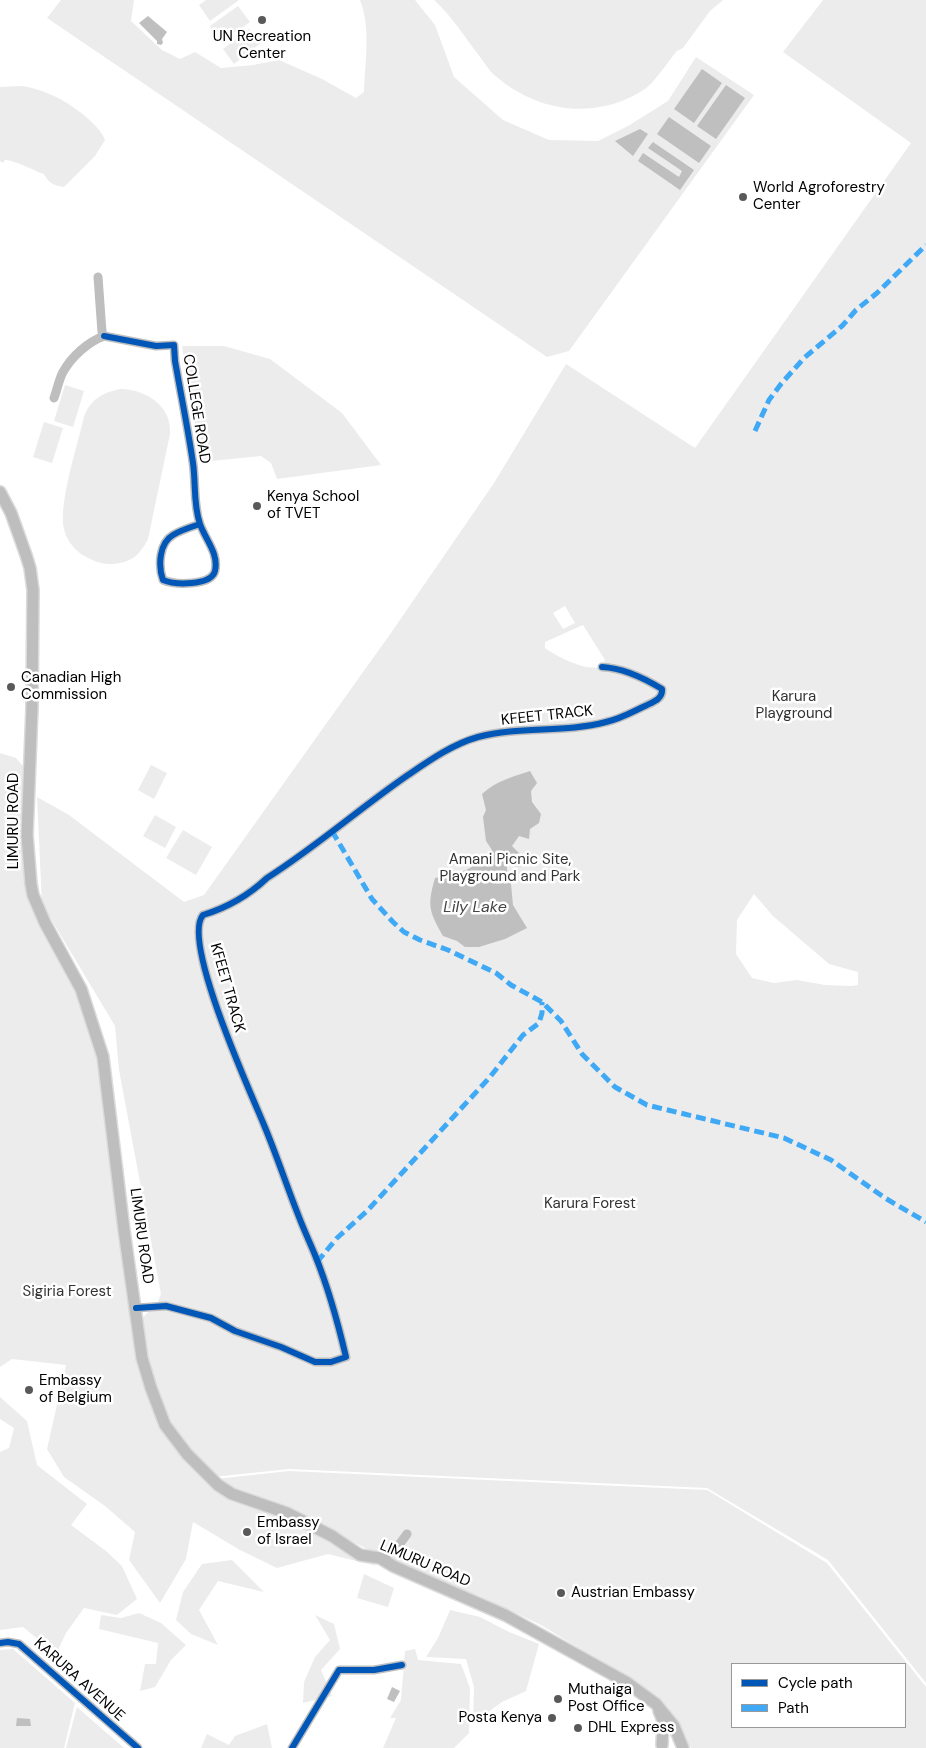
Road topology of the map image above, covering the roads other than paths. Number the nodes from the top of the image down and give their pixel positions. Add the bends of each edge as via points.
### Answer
1 (98, 277) dead end
2 (104, 336) junction
3 (54, 398) dead end
4 (0, 492) edge
5 (0, 505) edge
6 (13, 524) junction
7 (200, 524) junction
8 (602, 667) dead end
9 (136, 1308) junction
10 (407, 1534) dead end
11 (380, 1558) junction
12 (0, 1643) edge
13 (402, 1665) dead end
14 (657, 1705) junction
15 (660, 1747) edge
16 (682, 1747) edge
17 (138, 1748) edge
18 (292, 1748) edge

1 - 2 street
2 - 3 street via 91,341 63,372
2 - 7 street, COLLEGE ROAD via 156,346 174,345
4 - 6 main road, LIMURU ROAD
5 - 6 main road, LIMURU ROAD
6 - 9 main road, LIMURU ROAD via 30,568 33,590 26,835 28,866 33,895 81,989 103,1057
7 - 7 street, COLLEGE ROAD via 212,546 215,563 212,576 208,580 189,583 172,584 163,580 160,564 169,538
8 - 9 street, KFEET TRACK via 640,677 662,688 662,693 658,699 607,722 502,733 459,744 394,785 259,886 235,902 203,915 200,920 202,955 216,1006 316,1256 338,1321 346,1357 331,1362 315,1362 235,1331 211,1318 166,1306
9 - 11 main road, LIMURU ROAD via 142,1358 165,1426 199,1468 232,1494 287,1513 332,1536 360,1555
10 - 11 street via 396,1549
11 - 14 main road, LIMURU ROAD via 505,1615 626,1682
12 - 17 street, KARURA AVENUE via 19,1644
13 - 18 street via 374,1670 339,1670
14 - 15 main road, LIMURU ROAD via 663,1722
14 - 16 main road, LIMURU ROAD via 674,1726
15 - 16 main road, LIMURU ROAD via 672,1743

